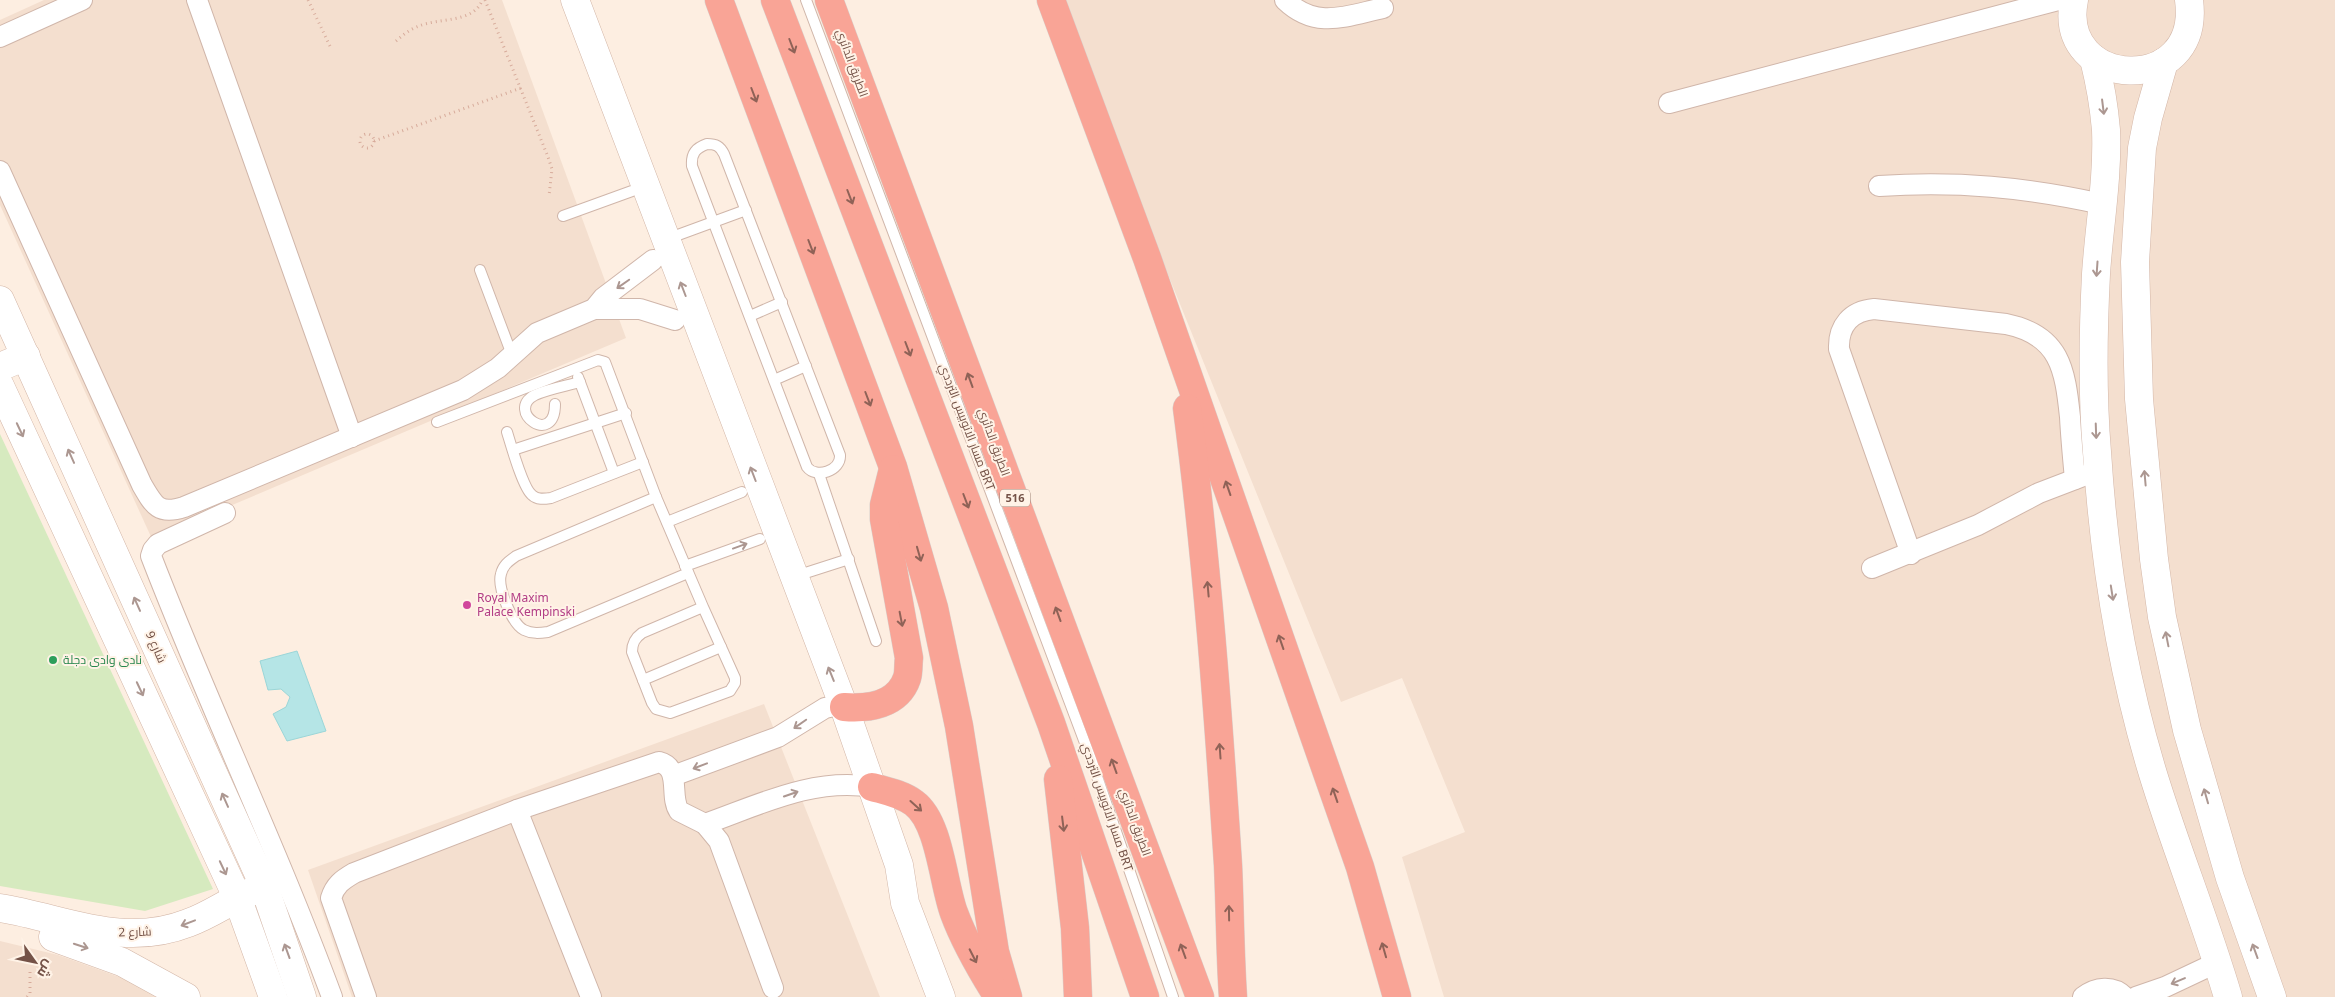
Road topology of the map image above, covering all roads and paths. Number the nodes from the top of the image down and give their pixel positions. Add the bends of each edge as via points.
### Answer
1 (82, 0) edge
2 (197, 0) edge
3 (308, 0) edge
4 (484, 0) edge
5 (559, 0) edge
6 (574, 0) edge
7 (719, 0) edge
8 (775, 0) edge
9 (806, 0) edge
10 (829, 0) edge
11 (1051, 0) edge
12 (1284, 0) edge
13 (2058, 0) edge
14 (2074, 0) edge
15 (2189, 0) edge
16 (1383, 8) dead end
17 (0, 37) edge
18 (396, 41) dead end
19 (330, 46) dead end
20 (2094, 59) junction
21 (2164, 62) junction
22 (521, 88) junction
23 (1668, 104) dead end
24 (374, 141) junction
25 (0, 171) edge
26 (1879, 186) dead end
27 (632, 191) junction
28 (549, 196) dead end
29 (2102, 204) junction
30 (746, 210) junction
31 (563, 216) dead end
32 (714, 222) junction
33 (659, 250) junction
34 (480, 270) dead end
35 (0, 300) edge
36 (782, 302) junction
37 (594, 309) junction
38 (750, 316) junction
39 (684, 318) junction
40 (1180, 353) junction
41 (512, 355) junction
42 (26, 356) junction
43 (806, 366) junction
44 (0, 367) edge
45 (575, 369) junction
46 (774, 380) junction
47 (580, 382) junction
48 (0, 386) edge
49 (555, 404) dead end
50 (626, 413) junction
51 (437, 422) dead end
52 (595, 423) junction
53 (507, 432) dead end
54 (352, 437) junction
55 (513, 450) junction
56 (643, 462) junction
57 (894, 468) junction
58 (614, 473) junction
59 (819, 474) junction
60 (2086, 475) junction
61 (742, 492) junction
62 (656, 497) junction
63 (225, 514) dead end
64 (667, 522) junction
65 (760, 539) junction
66 (1911, 554) junction
67 (848, 559) junction
68 (1872, 568) dead end
69 (687, 570) junction
70 (793, 577) junction
71 (703, 607) junction
72 (876, 641) dead end
73 (722, 647) junction
74 (642, 680) junction
75 (835, 708) junction
76 (1051, 723) junction
77 (673, 776) junction
78 (864, 786) junction
79 (517, 810) junction
80 (706, 824) junction
81 (264, 886) junction
82 (237, 897) junction
83 (0, 908) edge
84 (0, 925) edge
85 (2218, 962) junction
86 (30, 972) dead end
87 (773, 988) dead end
88 (27, 997) edge
89 (186, 997) edge
90 (273, 997) edge
91 (302, 997) edge
92 (332, 997) edge
93 (366, 997) edge
94 (591, 997) edge
95 (941, 997) edge
96 (998, 997) edge
97 (1008, 997) edge
98 (1078, 997) edge
99 (1145, 997) edge
100 (1173, 997) edge
101 (1200, 997) edge
102 (1233, 997) edge
103 (1397, 997) edge
104 (2083, 997) edge
105 (2125, 997) edge
106 (2136, 997) edge
107 (2228, 997) edge
108 (2272, 997) edge

1 - 17 street
2 - 54 street
3 - 19 path
4 - 18 path via 473,13 418,26
4 - 22 path
5 - 27 street
6 - 33 street
7 -> 57 highway
8 -> 76 highway
9 - 100 lane, مسار الاتوبيس الترددي BRT via 1091,759
101 -> 10 highway, الطريق الدائري / 516
11 - 40 highway
12 - 16 street via 1301,14 1325,20
13 - 23 street
14 - 20 street via 2075,30
15 - 21 street via 2191,12 2186,35 2173,55
20 - 21 street via 2105,66 2129,72 2147,70
20 -> 29 street via 2106,133
108 -> 21 street via 2230,878 2187,730 2164,626 2154,560 2139,399 2135,262 2142,148
22 - 24 path
22 - 28 path via 552,170
24 - 24 path via 370,135 362,136 360,144 370,148
25 - 54 street via 142,485 154,505 162,510 178,509
26 - 29 street via 1969,184 2058,194
27 - 31 lane
27 - 33 street
29 -> 60 street via 2094,391
30 - 32 lane
30 - 32 lane via 724,154 714,144 698,147 692,166
30 - 36 lane
32 - 33 lane
32 - 38 lane
33 -> 37 street
33 - 39 street
34 - 41 lane
35 - 42 street, شارع 9
36 - 38 lane
36 - 43 lane
37 - 39 street via 640,309
37 - 41 street via 538,333
38 - 46 lane
39 - 61 street
70 -> 39 street
102 -> 40 highway via 1213,648 1201,510
103 -> 40 highway via 1360,867
41 - 54 street via 463,390
42 - 44 street
81 -> 42 street, شارع 9
43 - 46 lane
43 - 59 lane via 840,455 839,465
45 - 47 lane
45 - 50 lane via 598,360 605,362
45 - 51 lane
46 - 59 lane via 807,467
47 - 49 lane via 533,396 526,403 525,413 530,422 540,425 549,422 555,414
47 - 52 lane
48 -> 82 street
50 - 52 lane
50 - 56 lane
52 - 55 lane
52 - 58 lane
53 - 55 lane
55 - 58 lane via 526,487 541,499
56 - 58 lane
56 - 62 lane
57 -> 75 highway via 884,505 884,519 908,658 907,678 889,700 872,706
57 -> 97 highway via 934,608 959,726 995,952
59 - 67 lane
60 - 66 street via 2039,493 1978,525
60 - 66 street via 2065,376 2053,351 2037,335 2006,324 1874,309 1859,312 1843,327 1839,349
60 -> 85 street via 2139,723 2167,818
61 - 64 lane
61 - 65 street
62 - 64 lane
62 - 69 lane via 516,556 500,575 500,588 515,623 536,633 548,632
63 - 92 street via 158,544 151,556 303,919
64 - 69 lane
69 -> 65 lane
65 - 75 street
66 - 68 street
67 - 70 lane
67 - 72 lane
69 - 71 lane
75 -> 70 street
71 - 73 lane
71 - 74 lane via 636,638 632,652
73 - 74 lane
73 - 74 lane via 736,678 730,691 663,713 652,704
75 -> 77 street via 778,737
75 - 78 street
76 -> 98 highway via 1075,928
76 - 99 highway
77 - 79 street via 664,763 654,763
77 - 80 street via 674,800 679,811
80 -> 78 street via 810,787 833,784
78 - 95 street via 901,874 905,903
78 -> 96 highway via 902,796 915,803 924,814 935,838 953,912 975,960
79 - 93 street via 354,873 334,888 331,898 334,910
79 - 94 street
80 - 87 street via 719,841
81 - 82 street, شارع 2
91 -> 81 street, شارع 9
82 -> 83 street, شارع 2 via 187,924 133,934 106,933
82 - 90 street
84 -> 89 street via 85,947 122,962
85 -> 106 street
85 - 107 street
86 - 88 path via 30,993
104 - 105 street via 2092,991 2108,988

